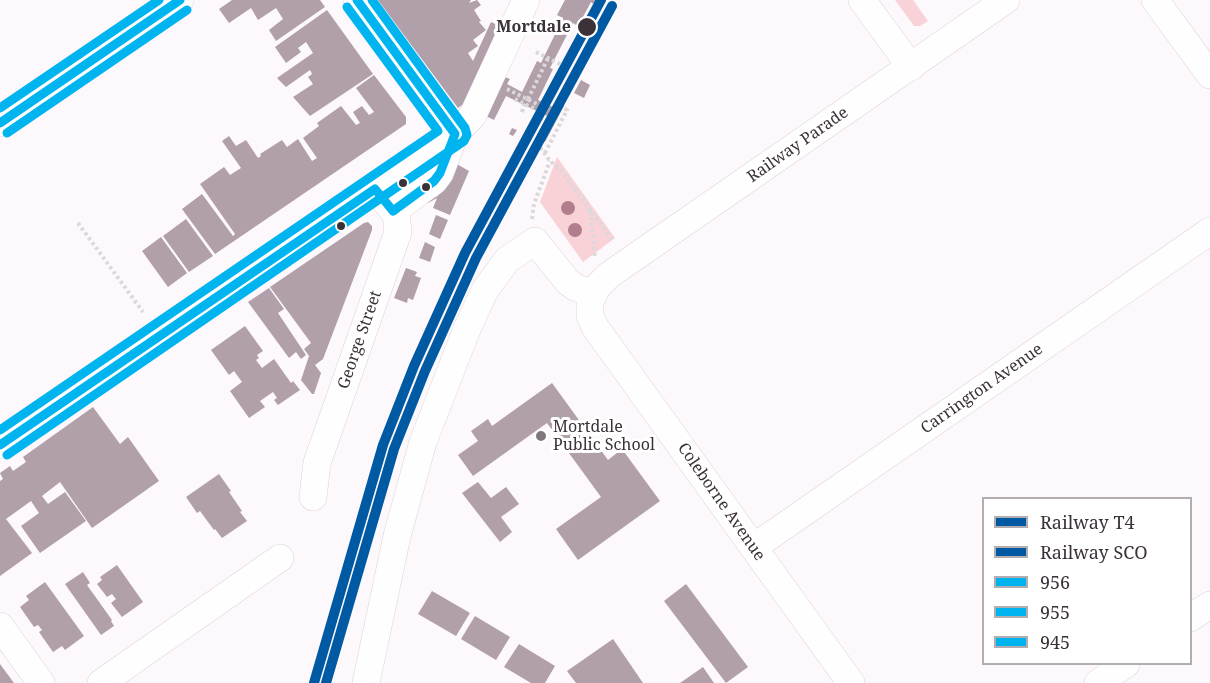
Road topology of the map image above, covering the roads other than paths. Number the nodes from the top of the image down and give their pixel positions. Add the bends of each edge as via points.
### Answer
1 (180, 0) edge
2 (357, 0) edge
3 (526, 0) edge
4 (862, 0) edge
5 (1155, 0) edge
6 (1001, 1) edge
7 (911, 67) junction
8 (1210, 75) edge
9 (0, 123) edge
10 (455, 134) junction
11 (375, 189) junction
12 (393, 211) junction
13 (1210, 231) edge
14 (593, 294) junction
15 (0, 445) edge
16 (313, 497) dead end
17 (754, 547) junction
18 (280, 558) dead end
19 (1210, 605) edge
20 (1192, 617) edge
21 (0, 626) edge
22 (1123, 665) edge
23 (41, 683) edge
24 (101, 683) edge
25 (366, 683) edge
26 (851, 683) edge
27 (1098, 683) edge

1 - 9 street
2 - 10 street
3 - 10 street via 473,115
4 - 7 street
5 - 8 street
6 - 7 street, Railway Parade
7 - 14 street, Railway Parade via 609,276
10 - 11 street
10 - 12 street via 434,182
11 - 12 street
11 - 15 street
12 - 16 street, George Street via 398,232 317,463
13 - 17 street, Carrington Avenue
14 - 17 street, Coleborne Avenue via 590,312 595,327
14 - 25 street via 568,282 535,241 507,260 485,290 427,432 397,536
17 - 26 street, Coleborne Avenue
18 - 24 street
19 - 20 street
21 - 23 street
22 - 27 street

